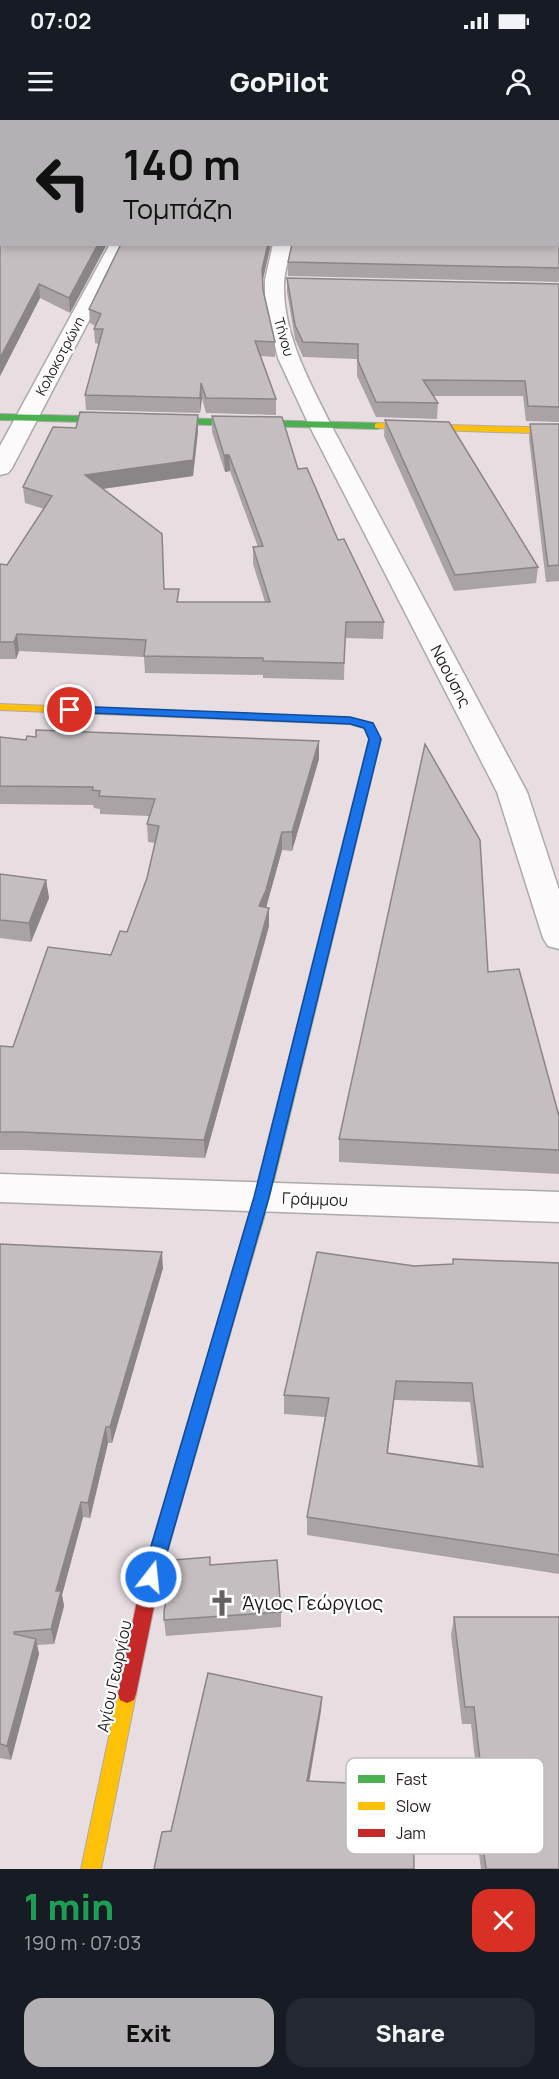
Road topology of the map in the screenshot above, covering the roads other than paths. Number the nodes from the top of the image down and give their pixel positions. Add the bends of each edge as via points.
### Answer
1 (119, 246) edge
2 (283, 246) edge
3 (274, 284) junction
4 (298, 285) edge
5 (0, 417) edge
6 (27, 418) junction
7 (320, 425) junction
8 (559, 431) edge
9 (0, 468) edge
10 (0, 707) edge
11 (559, 938) edge
12 (0, 1188) edge
13 (262, 1197) junction
14 (559, 1207) edge
15 (91, 1869) edge

1 - 6 street, Κολοκοτρώνη
2 - 3 street, Τήνου
3 - 4 street
3 - 7 street, Τήνου via 277,321 292,366
5 - 6 street
6 - 7 street
6 - 9 street, Κολοκοτρώνη
7 - 8 street
7 - 11 street, Ναούσης via 512,792
10 - 13 street, Αγίου Γεωργίου via 350,721 369,726 375,739
12 - 13 street, Γράμμου
13 - 14 street, Γράμμου
13 - 15 street, Αγίου Γεωργίου via 151,1577

